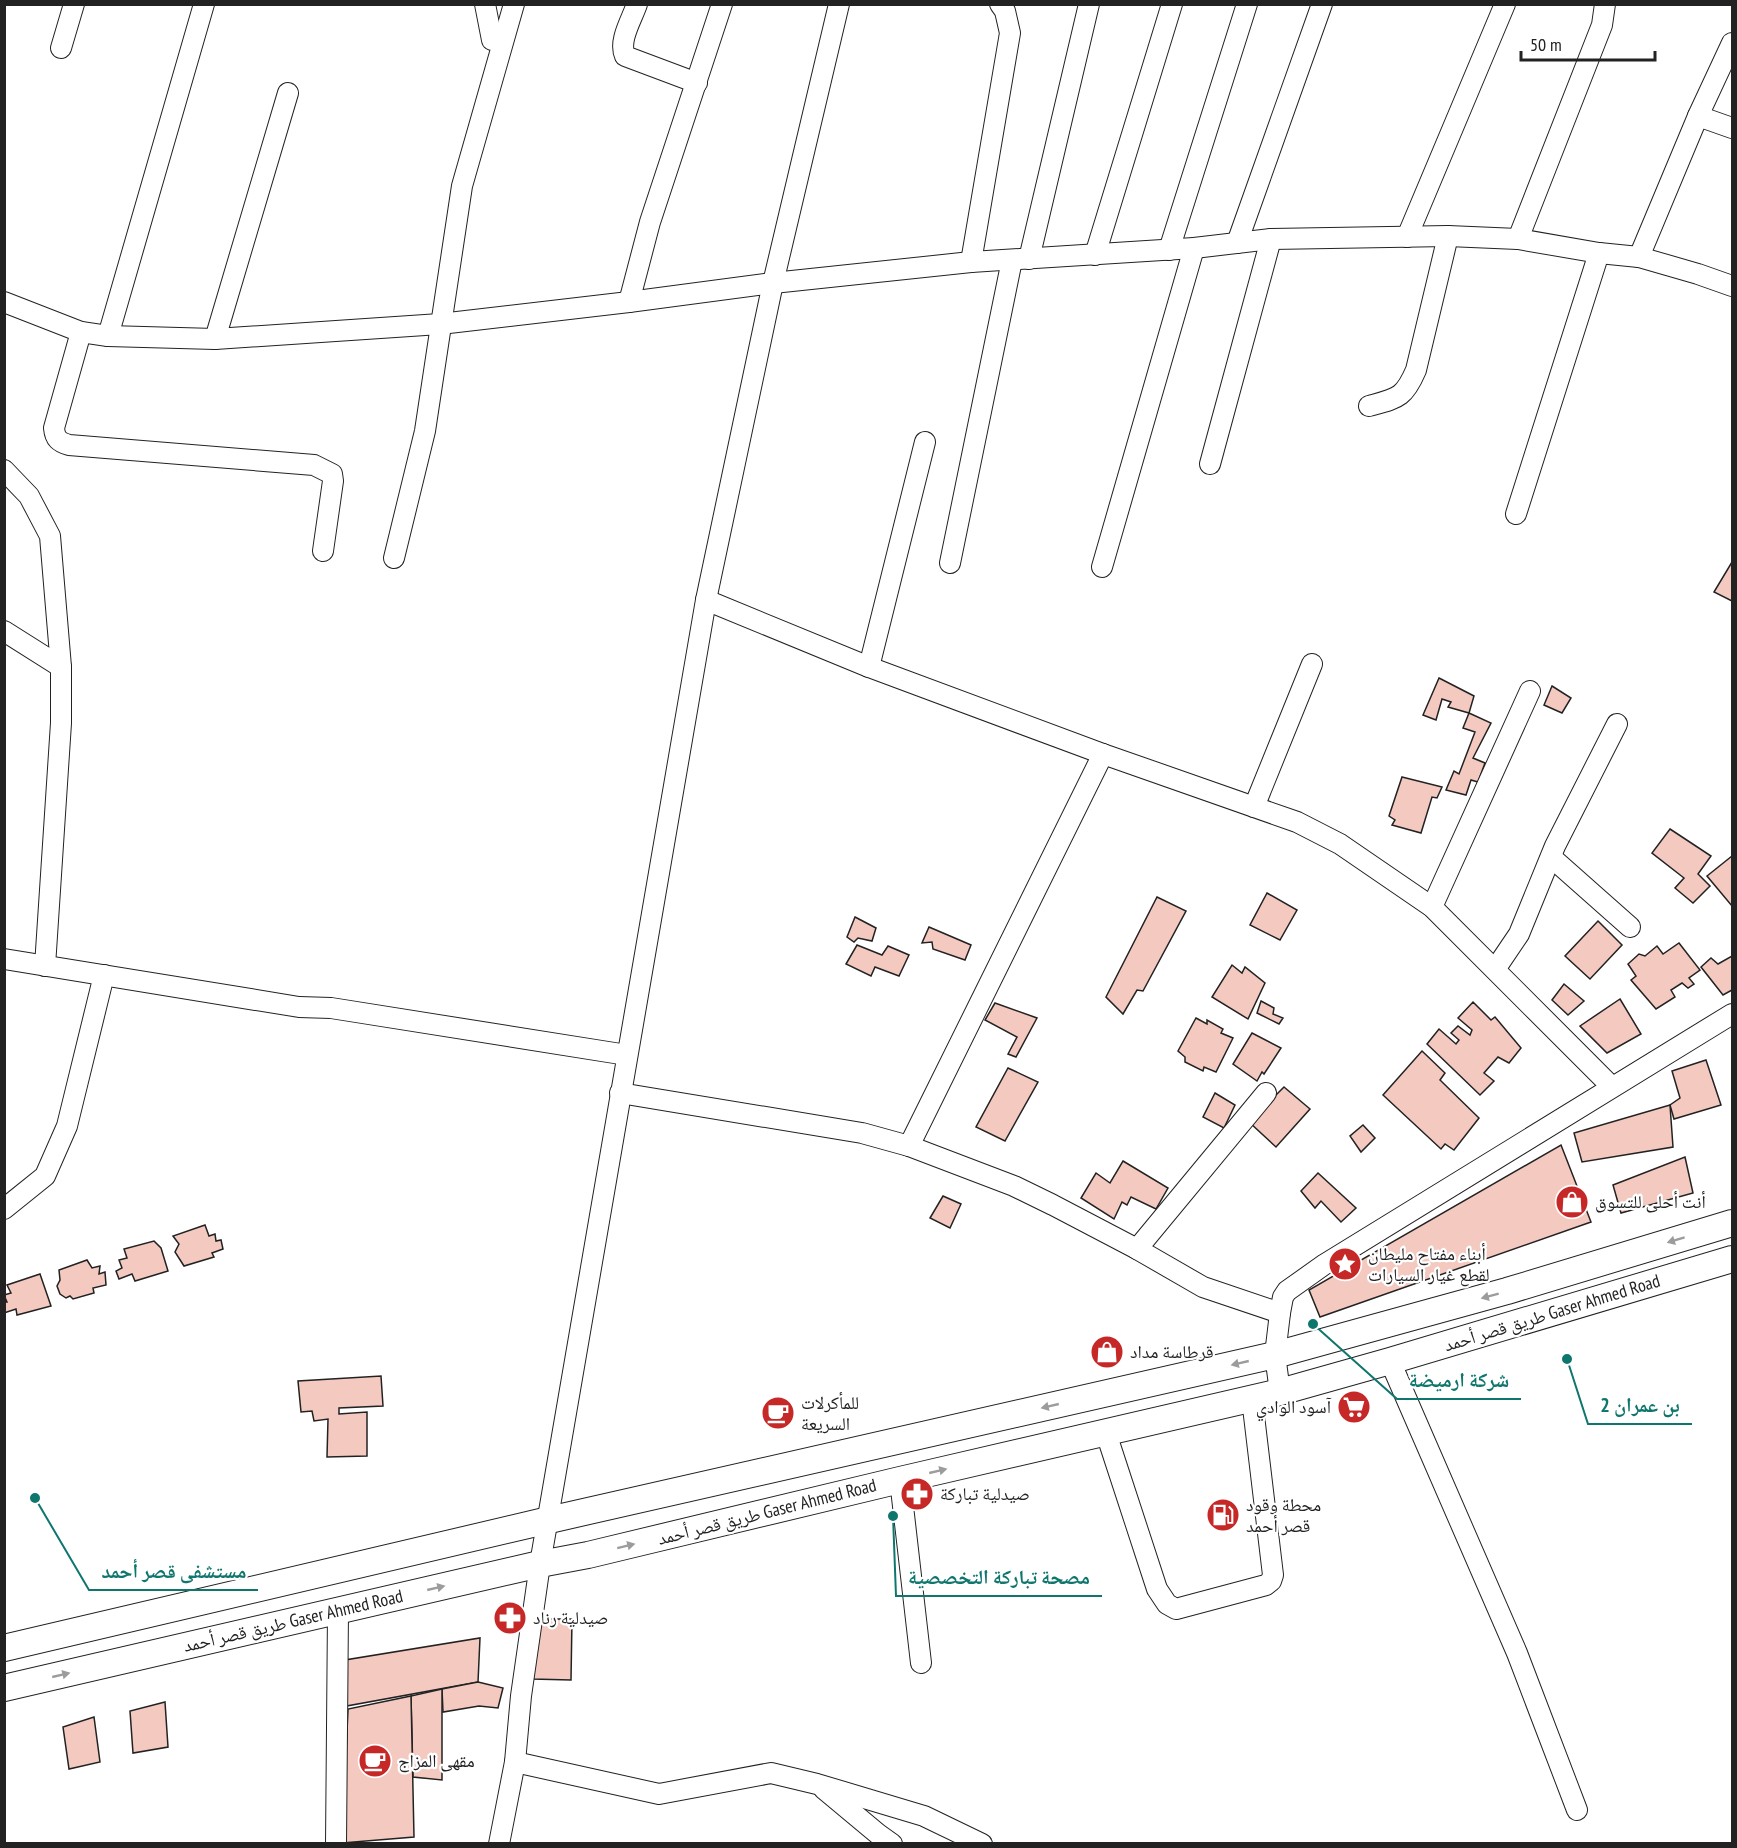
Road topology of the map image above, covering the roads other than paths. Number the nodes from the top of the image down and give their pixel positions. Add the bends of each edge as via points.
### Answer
1 (74, 4) edge
2 (204, 4) edge
3 (485, 4) edge
4 (514, 4) edge
5 (637, 4) edge
6 (722, 4) edge
7 (839, 4) edge
8 (1000, 4) edge
9 (1089, 4) edge
10 (1172, 4) edge
11 (1247, 4) edge
12 (1323, 4) edge
13 (1505, 4) edge
14 (1605, 4) edge
15 (492, 40) dead end
16 (1732, 43) edge
17 (61, 48) dead end
18 (697, 82) junction
19 (288, 93) dead end
20 (1698, 116) junction
21 (1732, 128) edge
22 (1448, 236) junction
23 (1407, 237) junction
24 (1271, 239) junction
25 (1518, 239) junction
26 (1237, 243) junction
27 (1194, 248) junction
28 (1169, 250) junction
29 (1599, 253) junction
30 (1095, 255) junction
31 (1639, 257) junction
32 (1021, 260) junction
33 (971, 262) junction
34 (773, 283) junction
35 (1732, 286) edge
36 (4, 302) edge
37 (629, 302) junction
38 (440, 324) junction
39 (81, 332) junction
40 (108, 336) junction
41 (215, 339) junction
42 (1369, 406) dead end
43 (925, 442) dead end
44 (1210, 464) dead end
45 (4, 470) edge
46 (1516, 514) dead end
47 (323, 551) dead end
48 (394, 558) dead end
49 (950, 563) dead end
50 (1102, 567) dead end
51 (706, 600) junction
52 (4, 632) edge
53 (1312, 664) dead end
54 (61, 667) junction
55 (869, 667) junction
56 (1530, 691) dead end
57 (1617, 724) dead end
58 (1103, 754) junction
59 (1254, 807) junction
60 (1551, 857) junction
61 (1432, 906) junction
62 (1630, 927) dead end
63 (4, 959) edge
64 (45, 966) junction
65 (1496, 968) junction
66 (104, 975) junction
67 (1732, 1014) edge
68 (627, 1055) junction
69 (1612, 1087) junction
70 (620, 1093) junction
71 (1266, 1093) dead end
72 (909, 1146) junction
73 (4, 1209) edge
74 (1732, 1223) edge
75 (1137, 1249) junction
76 (1732, 1258) edge
77 (1280, 1313) junction
78 (1275, 1355) junction
79 (1390, 1361) junction
80 (1280, 1392) junction
81 (1252, 1399) junction
82 (1106, 1433) junction
83 (900, 1480) junction
84 (549, 1520) junction
85 (540, 1564) junction
86 (338, 1611) junction
87 (4, 1648) edge
88 (921, 1663) dead end
89 (4, 1688) edge
90 (515, 1762) junction
91 (817, 1784) junction
92 (1577, 1810) dead end
93 (336, 1844) edge
94 (499, 1844) edge
95 (891, 1844) edge
96 (982, 1844) edge

1 - 17 street
2 - 40 street
3 - 15 street
4 - 38 street via 462,186
5 - 18 street via 623,42 625,56
6 - 18 street
7 - 34 street
8 - 33 street via 1010,33
9 - 32 street
10 - 30 street
11 - 28 street
12 - 26 street
13 - 23 street
14 - 25 street via 1602,25
16 - 20 street
18 - 37 street via 650,222
19 - 41 street
20 - 21 street
20 - 31 street
22 - 23 street
22 - 25 street
22 - 42 street via 1409,387 1392,400
23 - 24 street
24 - 26 street
24 - 44 street
25 - 29 street
26 - 27 street
27 - 28 street
27 - 50 street
28 - 30 street
29 - 31 street
29 - 46 street
30 - 32 street
31 - 35 street
32 - 33 street
32 - 49 street
33 - 34 street
34 - 37 street
34 - 51 street
36 - 39 street
37 - 38 street
38 - 41 street
38 - 48 street via 425,431
39 - 40 street
39 - 47 street via 54,428 59,442 326,469 333,481
40 - 41 street
43 - 55 street
45 - 54 street via 29,496 50,536
51 - 55 street
51 - 68 street
52 - 54 street
53 - 59 street
54 - 64 street via 62,723
55 - 58 street
56 - 61 street
57 - 60 street
58 - 59 street
58 - 72 street
59 - 61 street via 1297,822 1340,844
60 - 62 street
60 - 65 street via 1519,934
61 - 65 street
63 - 64 street
64 - 66 street
65 - 69 street
66 - 68 street
66 - 73 street via 67,1126 45,1176
67 - 69 street
68 - 70 street
69 - 77 street via 1325,1264 1287,1291
70 - 72 street via 862,1133
70 - 84 street
71 - 75 street
72 - 75 street via 1014,1186
74 -> 78 main road, طريق قصر أحمد Gaser Ahmed Road
75 - 77 street via 1203,1287
76 - 79 main road, طريق قصر أحمد Gaser Ahmed Road
77 - 78 street
78 - 80 street
78 -> 84 main road, طريق قصر أحمد Gaser Ahmed Road
79 - 80 main road, طريق قصر أحمد Gaser Ahmed Road
79 - 92 street via 1517,1653
80 - 81 main road, طريق قصر أحمد Gaser Ahmed Road
81 - 82 main road, طريق قصر أحمد Gaser Ahmed Road
81 - 82 street via 1271,1581 1176,1609 1157,1590
83 -> 82 main road, طريق قصر أحمد Gaser Ahmed Road
85 -> 83 main road, طريق قصر أحمد Gaser Ahmed Road
83 - 88 street
84 - 85 street
84 - 87 main road, طريق قصر أحمد Gaser Ahmed Road
86 -> 85 main road, طريق قصر أحمد Gaser Ahmed Road
85 - 90 street
89 -> 86 main road, طريق قصر أحمد Gaser Ahmed Road
86 - 93 street
90 - 91 street via 659,1794 771,1773
90 - 94 street
91 - 95 street
91 - 96 street via 924,1816

